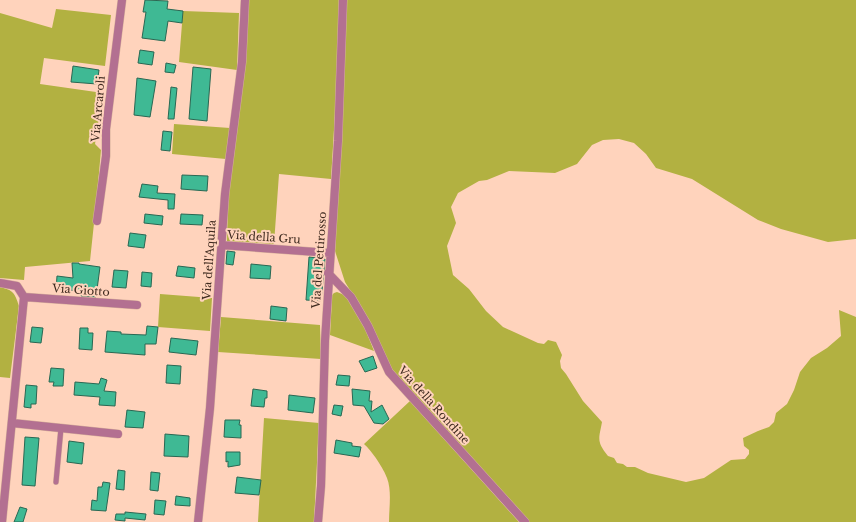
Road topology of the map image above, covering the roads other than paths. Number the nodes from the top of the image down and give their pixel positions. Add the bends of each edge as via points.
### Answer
1 (122, 0) edge
2 (245, 0) edge
3 (343, 0) edge
4 (97, 221) dead end
5 (221, 245) junction
6 (330, 253) junction
7 (328, 273) junction
8 (0, 283) edge
9 (24, 297) junction
10 (137, 305) dead end
11 (12, 423) junction
12 (61, 428) junction
13 (118, 434) dead end
14 (56, 482) dead end
15 (2, 522) edge
16 (198, 522) edge
17 (318, 522) edge
18 (525, 522) edge

1 - 4 street, Via Arcaroli
2 - 5 street, Via dell'Aquila via 242,62
3 - 6 street, Via del Pettirosso via 338,141
5 - 6 street, Via della Gru
5 - 16 street, Via dell'Aquila via 210,408
6 - 7 street, Via del Pettirosso
7 - 17 street, Via del Pettirosso
7 - 18 street, Via della Rondine via 351,297 368,326 389,372
8 - 9 street via 16,286
9 - 10 street, Via Giotto
9 - 11 street
11 - 12 street
11 - 15 street
12 - 13 street
12 - 14 lane

